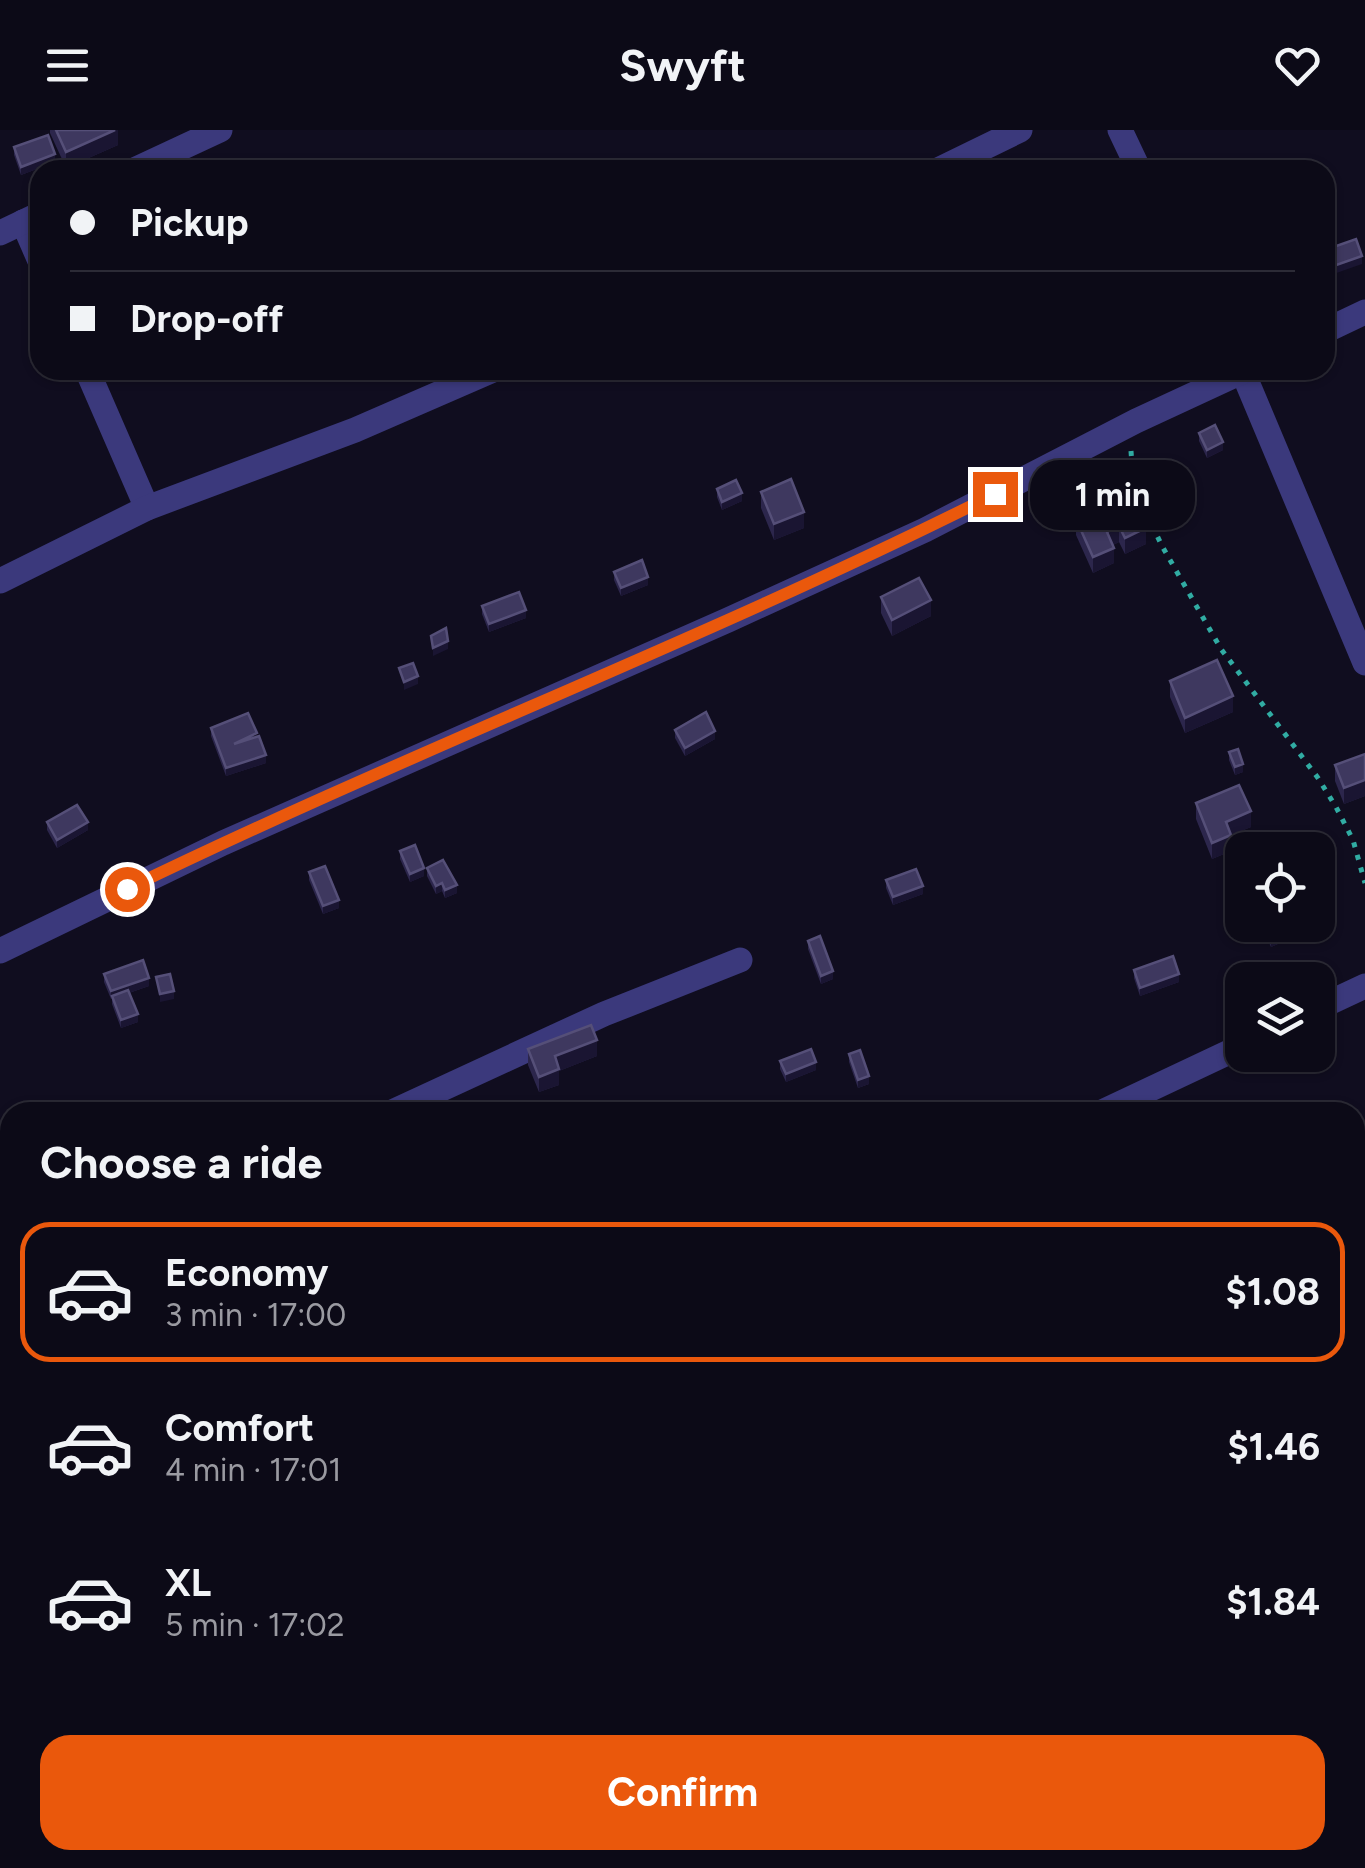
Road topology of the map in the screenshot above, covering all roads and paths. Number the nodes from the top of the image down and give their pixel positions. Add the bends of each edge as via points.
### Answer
1 (220, 130) edge
2 (1020, 130) edge
3 (1120, 130) edge
4 (156, 160) edge
5 (958, 160) edge
6 (1135, 160) edge
7 (1365, 312) edge
8 (1335, 326) edge
9 (91, 380) edge
10 (470, 380) edge
11 (1223, 380) edge
12 (1248, 380) edge
13 (1136, 421) junction
14 (147, 508) junction
15 (0, 581) edge
16 (1365, 663) edge
17 (1365, 883) edge
18 (0, 951) edge
19 (740, 960) dead end
20 (1365, 986) edge
21 (1335, 1000) edge
22 (1225, 1054) edge
23 (414, 1102) edge
24 (1123, 1102) edge

1 - 4 street
2 - 5 street
3 - 6 street
7 - 8 street
9 - 14 street
10 - 14 street
11 - 13 street
12 - 16 street
13 - 17 path via 1134,478 1162,546 1221,649 1336,806
13 - 18 street via 926,530 222,842
14 - 15 street
19 - 23 street
20 - 21 street
22 - 24 street

